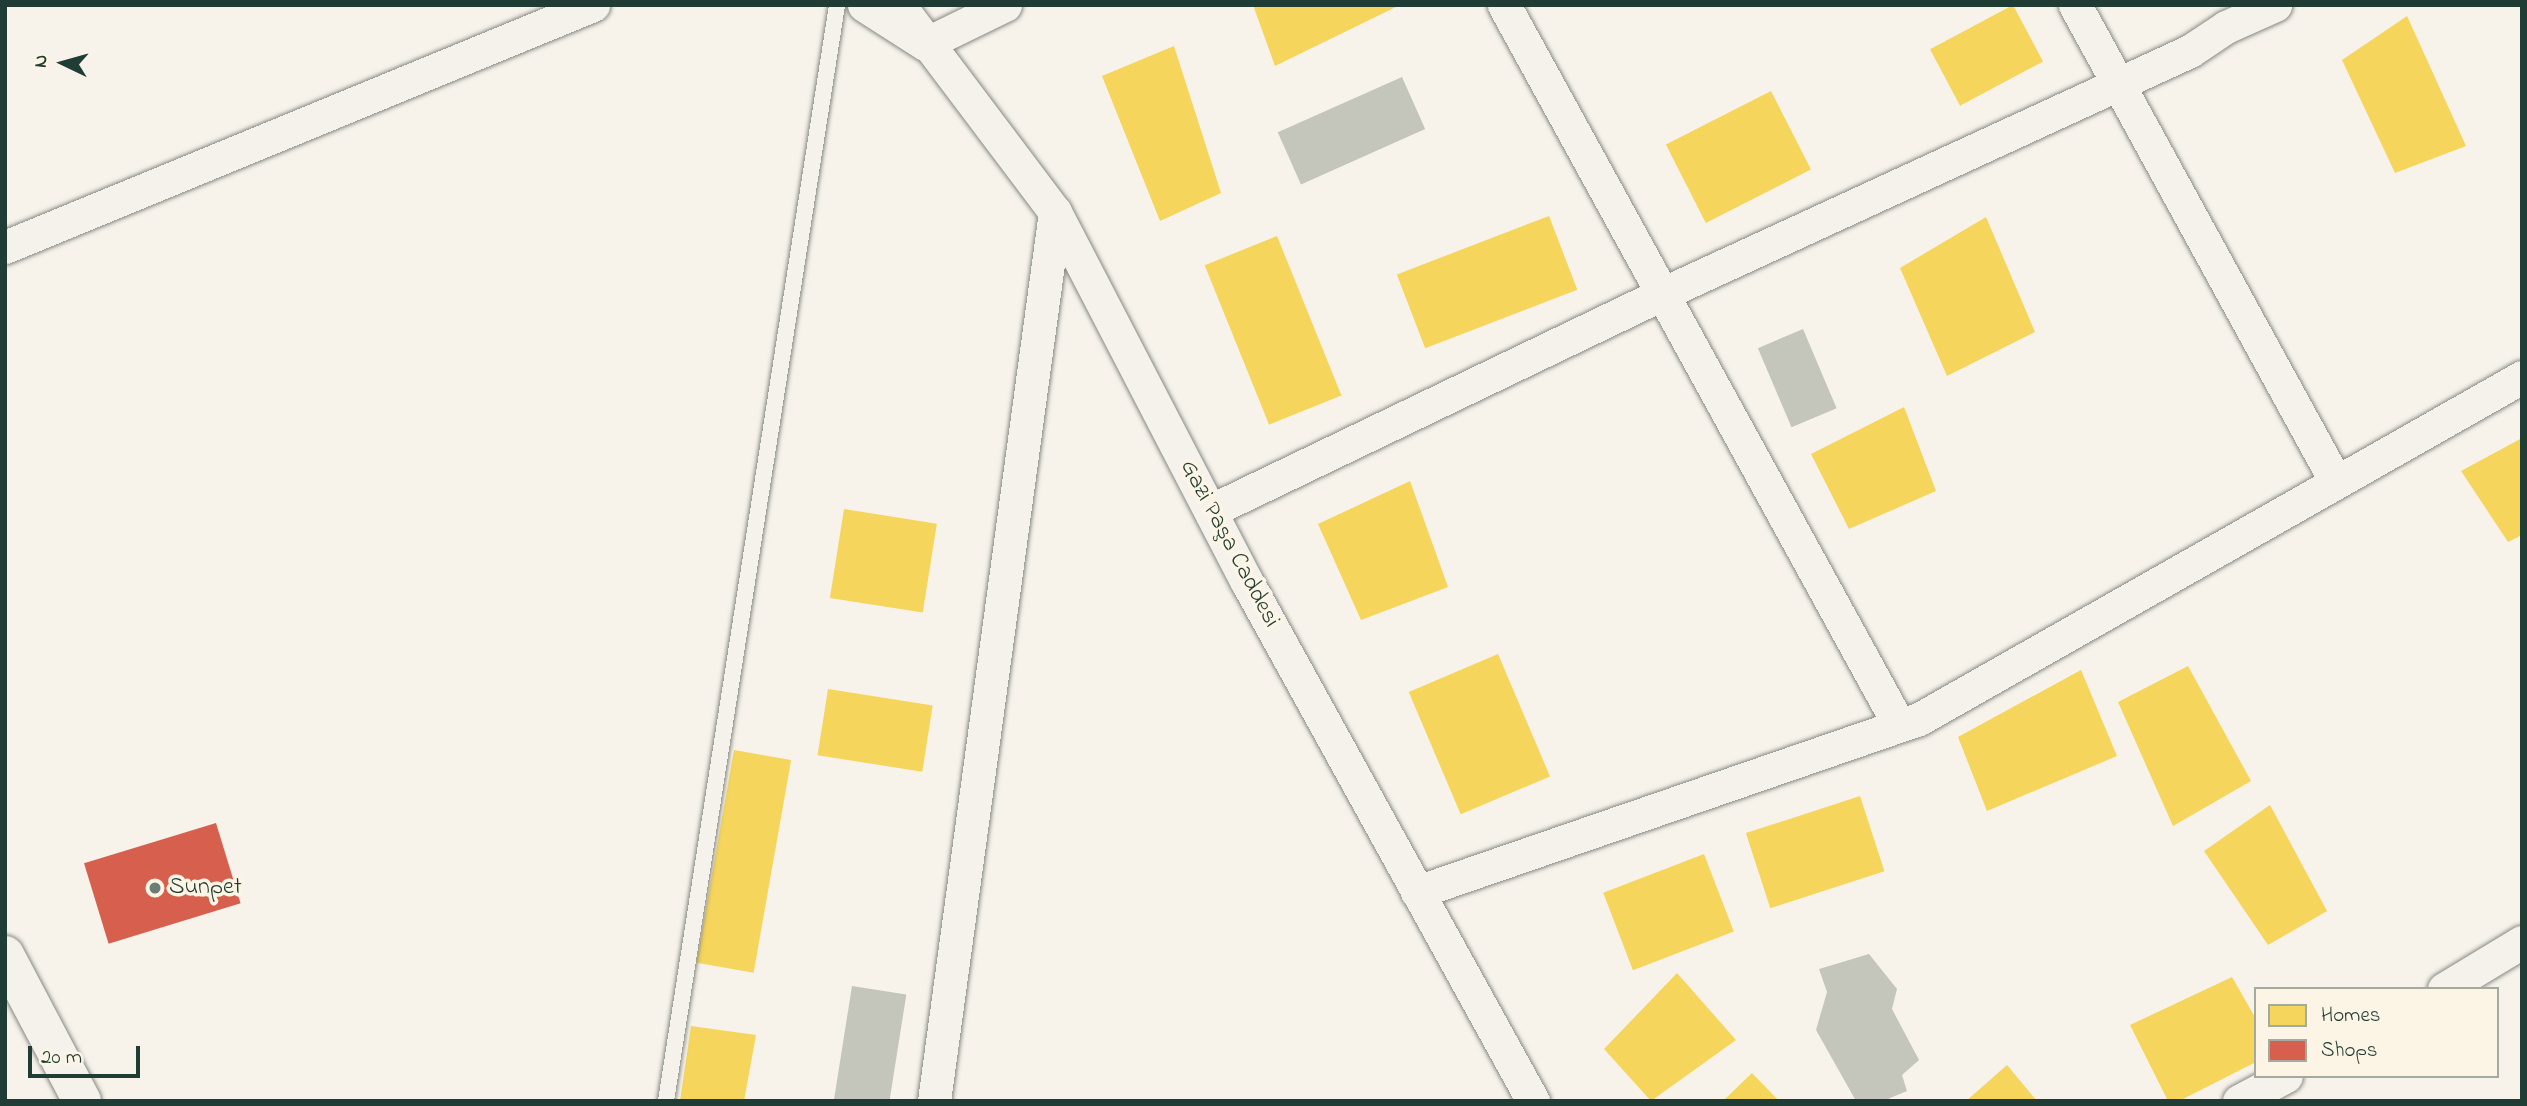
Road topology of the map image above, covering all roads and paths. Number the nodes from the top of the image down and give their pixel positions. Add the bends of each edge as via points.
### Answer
1 (593, 5) edge
2 (837, 5) edge
3 (864, 5) edge
4 (899, 5) edge
5 (1005, 5) edge
6 (1504, 5) edge
7 (2075, 5) edge
8 (2275, 5) edge
9 (925, 44) junction
10 (2118, 84) junction
11 (1055, 212) junction
12 (5, 247) edge
13 (1664, 293) junction
14 (2522, 377) edge
15 (2336, 482) junction
16 (1210, 511) junction
17 (1899, 725) junction
18 (1418, 892) junction
19 (2522, 942) edge
20 (5, 955) edge
21 (2447, 987) edge
22 (2282, 1078) edge
23 (82, 1101) edge
24 (666, 1101) edge
25 (934, 1101) edge
26 (1533, 1101) edge
27 (2239, 1101) edge

1 - 12 street
2 - 24 lane
3 - 9 street
4 - 9 street, Gazi Paşa Caddesi
5 - 9 street
6 - 13 street
7 - 10 street
8 - 10 street
9 - 11 street, Gazi Paşa Caddesi
10 - 13 street
10 - 15 street
11 - 16 street, Gazi Paşa Caddesi
11 - 25 street
13 - 16 street
13 - 17 street
14 - 15 street
15 - 17 street
16 - 18 street, Gazi Paşa Caddesi
17 - 18 street
18 - 26 street, Gazi Paşa Caddesi
19 - 21 street
20 - 23 highway
22 - 27 street

